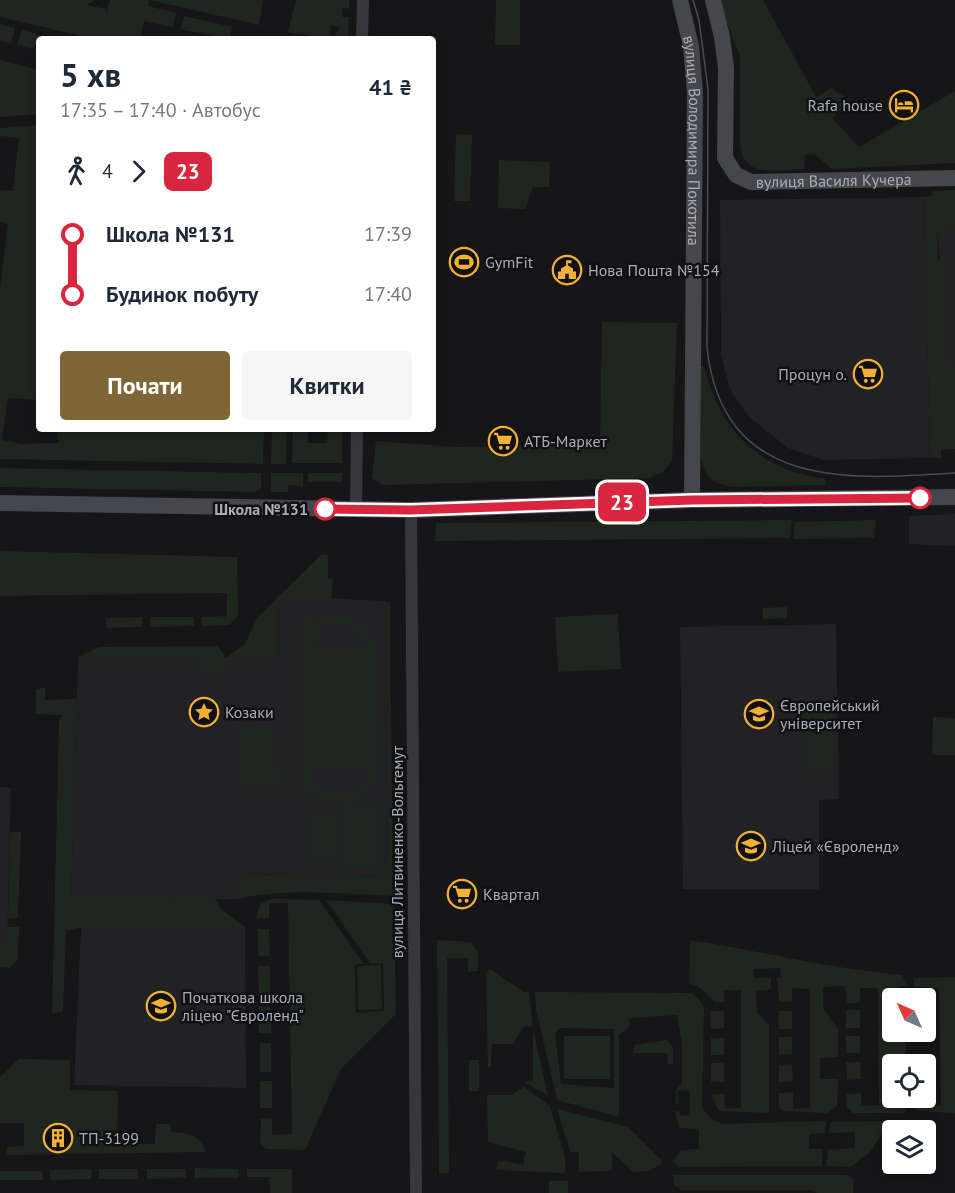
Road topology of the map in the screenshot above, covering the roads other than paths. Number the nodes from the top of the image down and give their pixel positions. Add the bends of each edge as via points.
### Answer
1 (363, 0) edge
2 (680, 0) edge
3 (713, 0) edge
4 (362, 36) edge
5 (725, 158) joint
6 (955, 178) edge
7 (357, 432) edge
8 (955, 497) edge
9 (692, 500) junction
10 (0, 502) edge
11 (356, 509) junction
12 (411, 510) junction
13 (416, 1193) edge

1 - 4 street
2 - 9 street, вулиця Володимира Покотила via 691,46 695,93
3 - 5 street, вулиця Володимира Покотила via 726,68
5 - 6 street, вулиця Василя Кучера via 736,174 751,182
7 - 11 street
8 - 9 street
9 - 12 street
10 - 11 street
11 - 12 street
12 - 13 street, вулиця Литвиненко-Вольгемут

